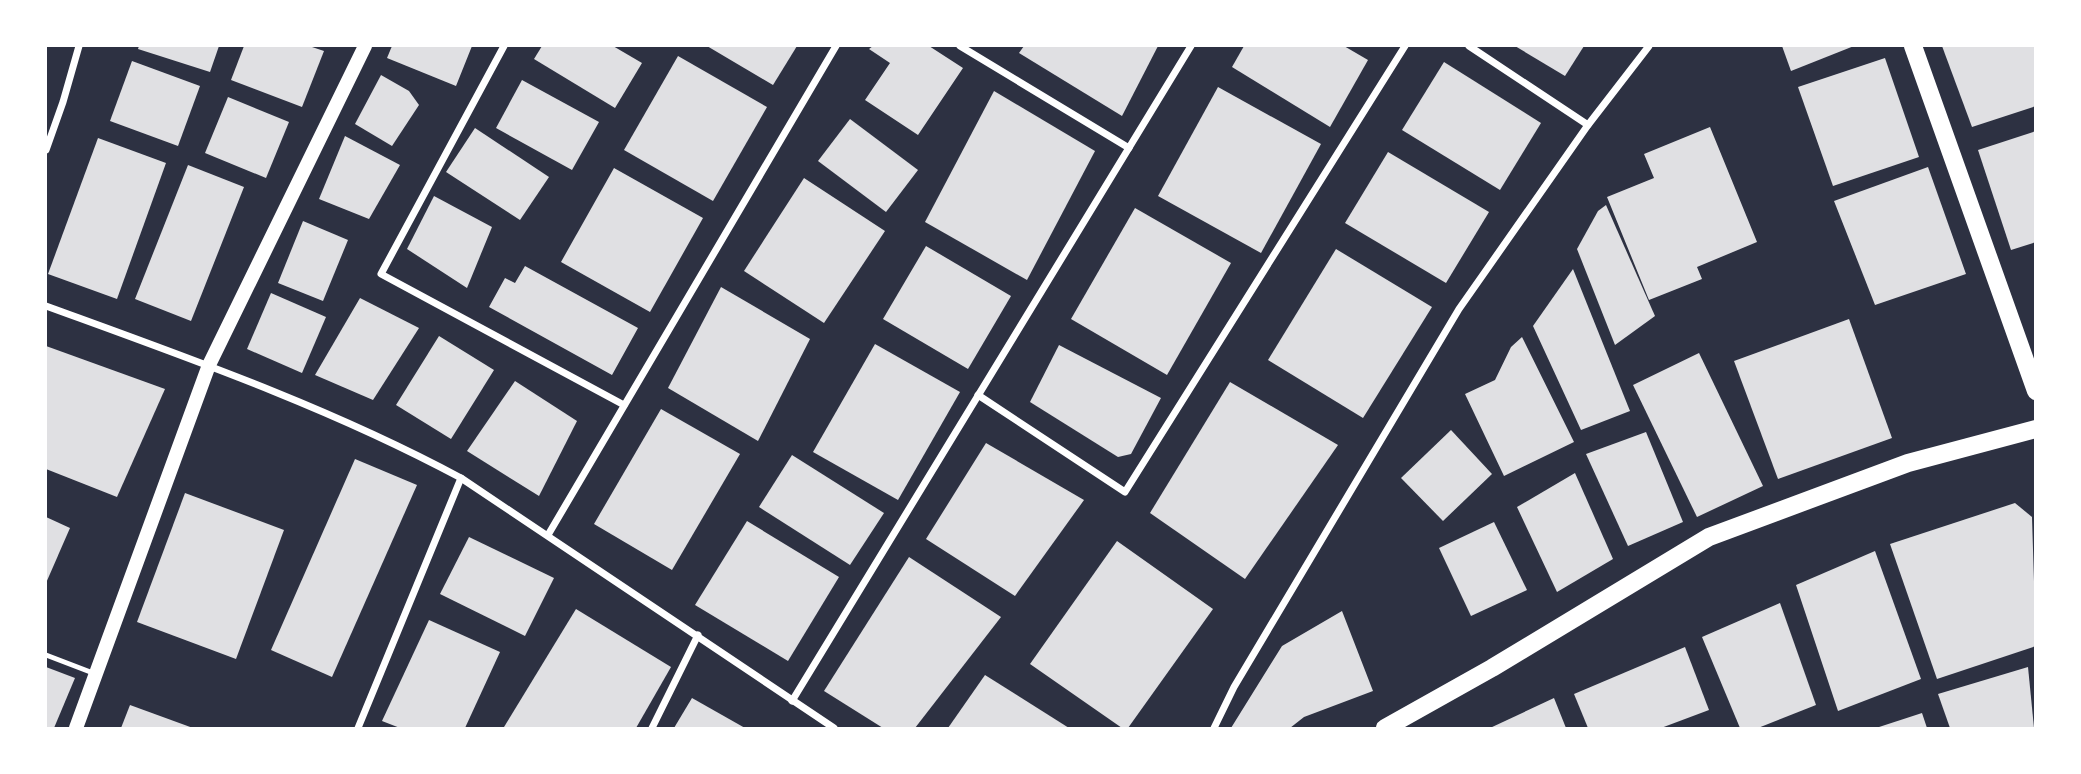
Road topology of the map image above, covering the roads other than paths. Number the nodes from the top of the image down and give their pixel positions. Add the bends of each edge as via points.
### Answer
1 (79, 46) edge
2 (365, 46) edge
3 (504, 46) edge
4 (836, 46) edge
5 (960, 46) edge
6 (1191, 46) edge
7 (1405, 46) edge
8 (1469, 46) edge
9 (1649, 46) edge
10 (1913, 46) edge
11 (1588, 125) junction
12 (1129, 148) junction
13 (46, 150) edge
14 (46, 306) edge
15 (209, 365) junction
16 (2035, 391) edge
17 (978, 395) junction
18 (624, 405) junction
19 (2035, 429) edge
20 (461, 478) junction
21 (548, 535) junction
22 (698, 635) junction
23 (46, 654) edge
24 (96, 674) junction
25 (792, 701) junction
26 (76, 729) edge
27 (358, 729) edge
28 (652, 729) edge
29 (834, 729) edge
30 (1214, 729) edge
31 (1385, 729) edge

1 - 13 street
2 - 15 main road
3 - 18 street via 381,275
4 - 18 street
5 - 12 street
6 - 12 street
7 - 17 street via 1125,492
8 - 11 street
9 - 11 street
10 - 16 main road
11 - 30 street via 1459,309 1234,687
12 - 17 street
14 - 15 street
15 - 20 street via 402,446
15 - 24 main road
17 - 25 street
18 - 21 street
19 - 31 main road via 1908,463 1709,537
20 - 21 street
20 - 27 street
21 - 22 street
22 - 25 street
22 - 28 street
23 - 24 lane
24 - 26 main road
25 - 29 street

